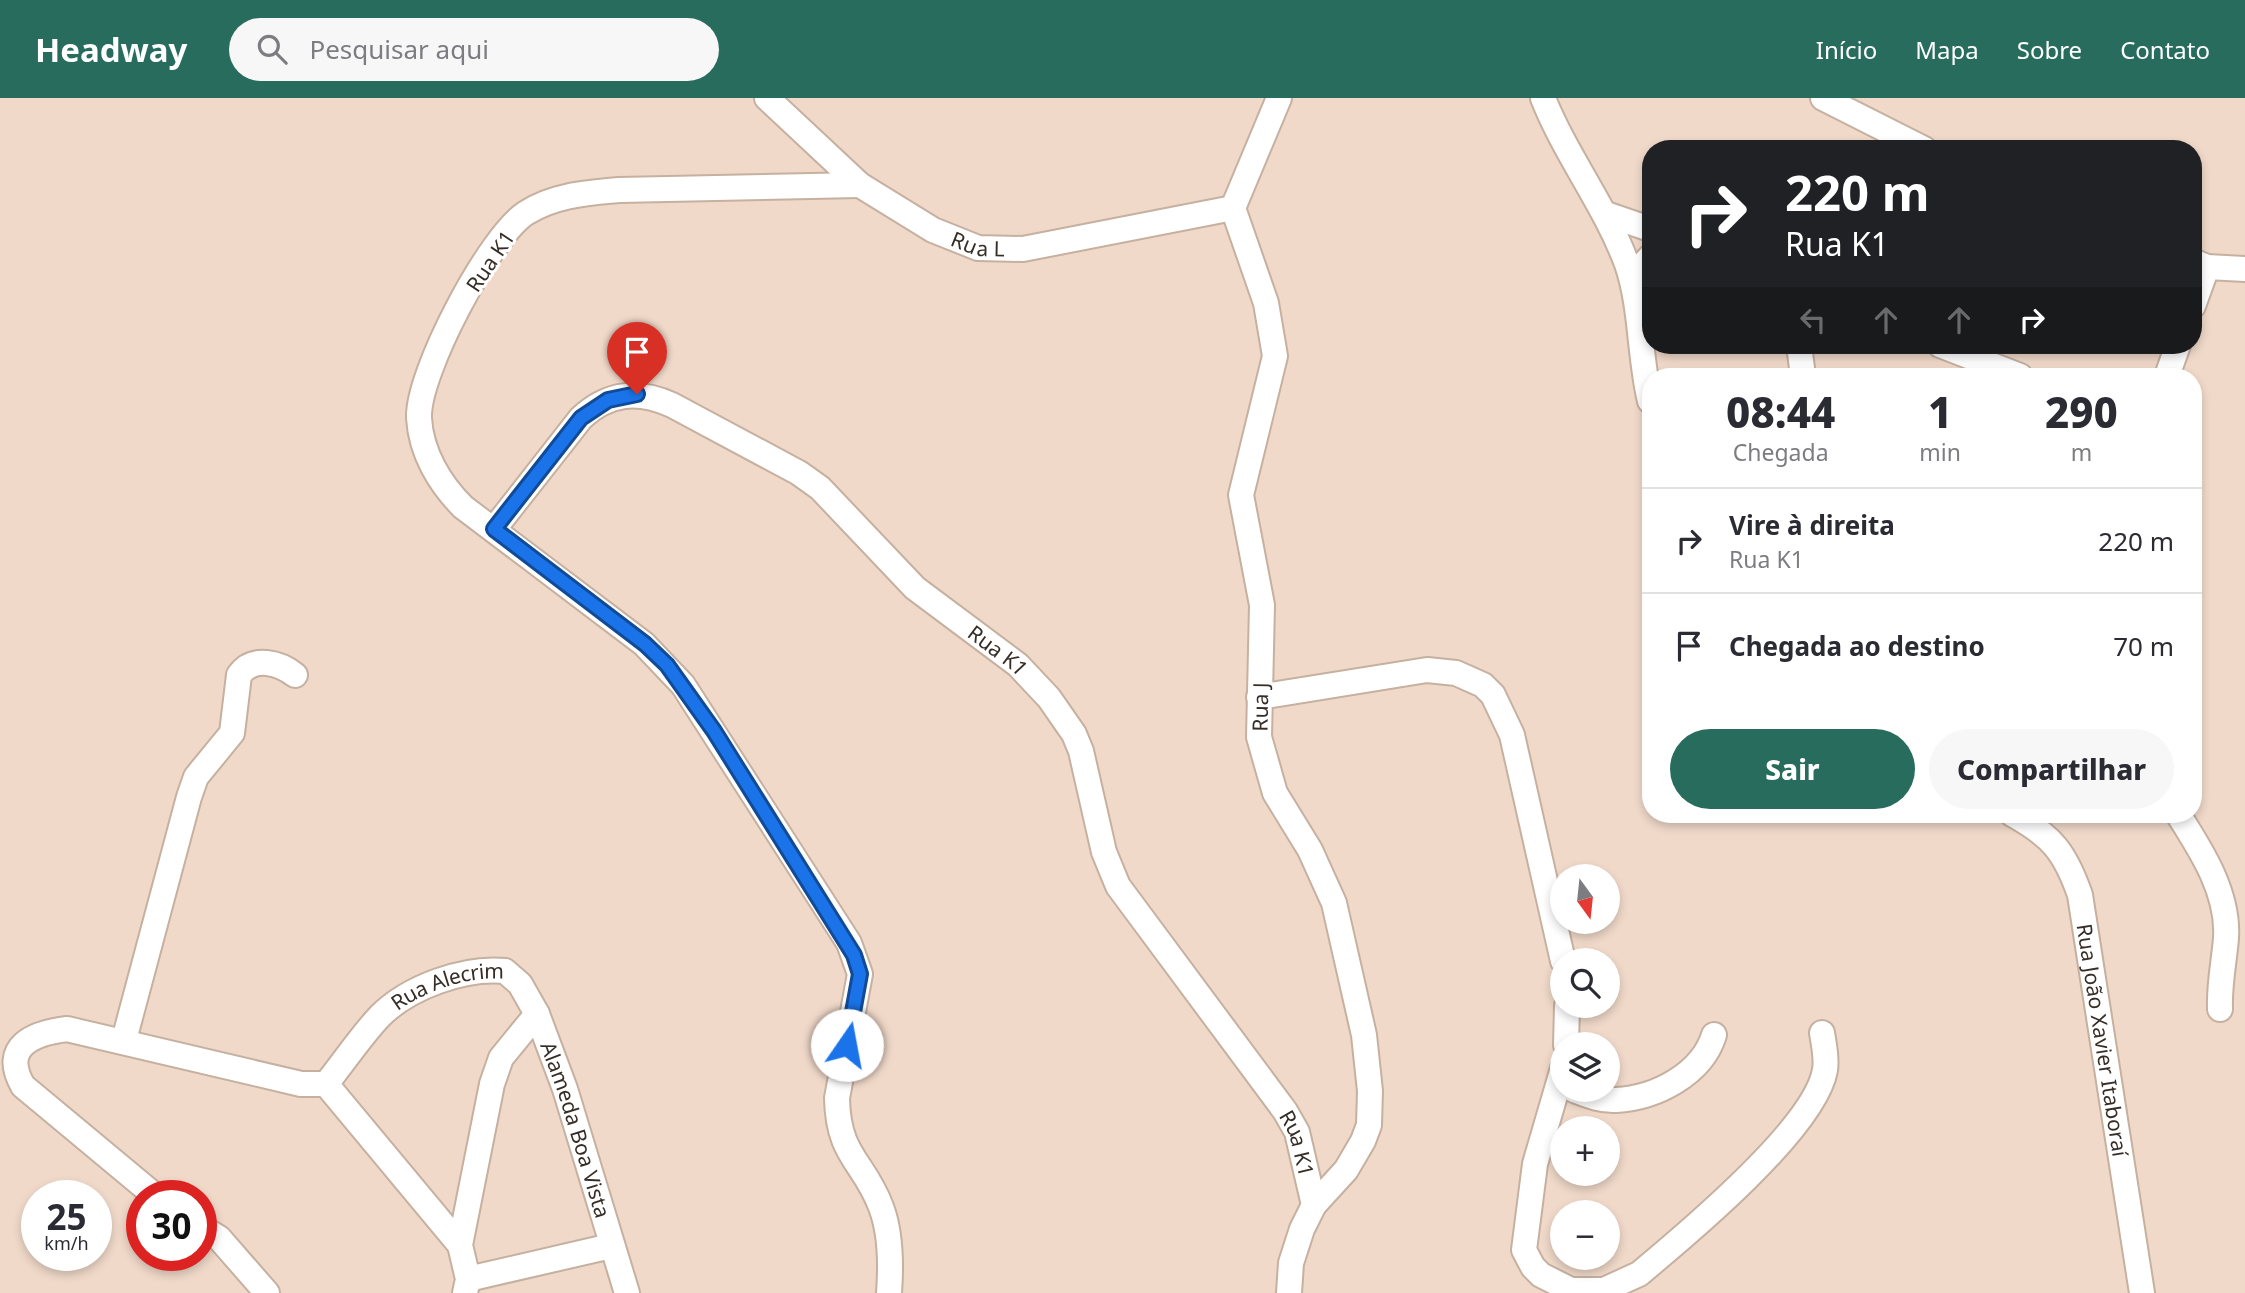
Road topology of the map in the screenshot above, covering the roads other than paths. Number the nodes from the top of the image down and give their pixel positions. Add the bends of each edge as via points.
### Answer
1 (767, 98) edge
2 (1279, 98) edge
3 (1543, 98) edge
4 (1823, 98) edge
5 (1906, 140) edge
6 (860, 185) junction
7 (1233, 208) junction
8 (1606, 214) junction
9 (1642, 226) edge
10 (2202, 264) edge
11 (1642, 266) edge
12 (2245, 269) edge
13 (1634, 288) junction
14 (1642, 344) edge
15 (1963, 354) edge
16 (1999, 368) edge
17 (494, 529) junction
18 (295, 675) dead end
19 (1259, 697) junction
20 (2029, 823) edge
21 (2184, 823) edge
22 (1560, 948) edge
23 (2220, 1009) dead end
24 (537, 1014) junction
25 (1822, 1032) dead end
26 (1714, 1035) dead end
27 (124, 1041) junction
28 (326, 1084) junction
29 (1620, 1099) edge
30 (1558, 1102) edge
31 (136, 1180) edge
32 (1314, 1205) junction
33 (217, 1240) edge
34 (460, 1245) junction
35 (611, 1246) junction
36 (467, 1286) edge
37 (267, 1293) edge
38 (627, 1293) edge
39 (889, 1293) edge
40 (1289, 1293) edge
41 (2142, 1293) edge

1 - 6 street, Rua L
2 - 7 street
3 - 8 street via 1567,151
4 - 5 street
6 - 7 street, Rua L via 958,242 1000,250
6 - 17 street, Rua K1 via 693,186 585,193 538,206 508,229 472,283 421,391 419,419 432,466 445,489
7 - 19 street, Rua J via 1266,303 1275,356 1241,495 1260,581
8 - 9 street
8 - 13 street
10 - 12 street
11 - 13 street
13 - 14 street
15 - 16 street
17 - 32 street, Rua K1 via 581,418 592,407 623,396 651,396 672,405 820,488 915,588 1018,665 1062,715 1082,751 1109,871 1285,1111 1297,1132
17 - 39 street, Rua K1 via 667,665 849,943 860,974 838,1114 845,1147 881,1205
18 - 27 street via 271,663 250,665 239,674 232,733 196,778 189,797
19 - 22 street via 1427,670 1456,673 1483,685 1493,695 1512,735
19 - 32 street, Rua J via 1259,737 1267,775 1334,902 1368,1062 1371,1109 1363,1141 1346,1170
20 - 41 street, Rua João Xavier Itaboraí via 2064,855 2080,895
21 - 23 street via 2217,886 2224,913 2227,936
24 - 28 street, Rua Alecrim via 520,984 505,971 476,972 439,982 380,1016
24 - 34 street via 501,1058 492,1084
24 - 35 street, Alameda Boa Vista via 565,1089
25 - 30 street via 1825,1069 1821,1084 1789,1134 1649,1265 1604,1290 1582,1292 1561,1287 1533,1267 1524,1251 1535,1164
26 - 29 street via 1702,1061 1682,1076 1648,1093
27 - 28 street via 301,1084
27 - 31 street via 67,1029 46,1032 32,1036 22,1046 16,1065 29,1092
28 - 34 street
32 - 40 street, Rua J via 1290,1263
33 - 37 street
34 - 36 street
35 - 36 street, Alameda Boa Vista
35 - 38 street, Alameda Boa Vista

